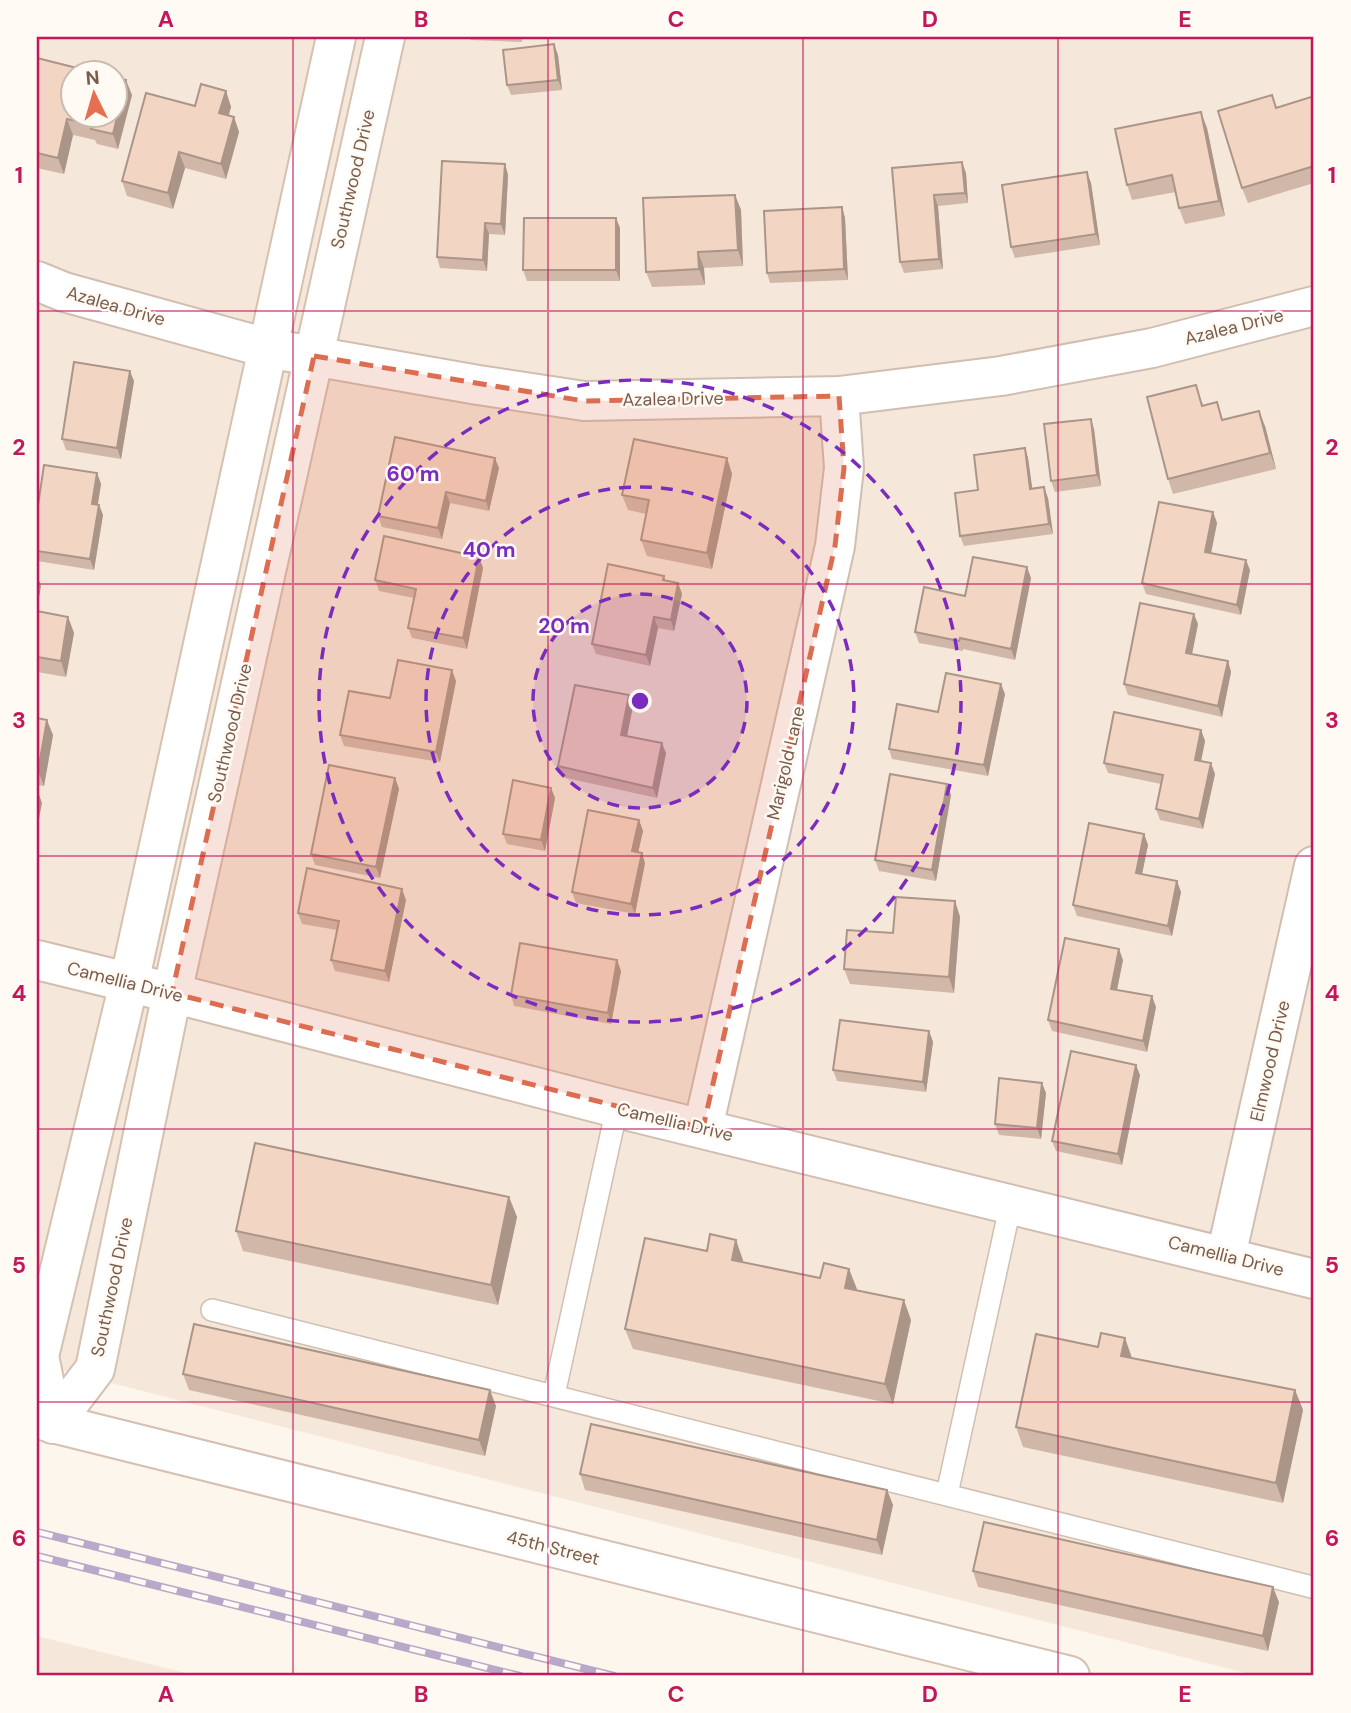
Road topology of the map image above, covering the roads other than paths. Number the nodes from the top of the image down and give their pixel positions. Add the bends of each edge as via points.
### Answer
1 (336, 37) edge
2 (385, 37) edge
3 (37, 282) edge
4 (1314, 306) edge
5 (267, 348) junction
6 (314, 356) junction
7 (839, 396) junction
8 (1314, 866) edge
9 (37, 960) edge
10 (129, 983) junction
11 (172, 993) junction
12 (617, 1108) junction
13 (703, 1128) junction
14 (1011, 1203) junction
15 (1226, 1256) junction
16 (1314, 1279) edge
17 (46, 1286) edge
18 (212, 1310) dead end
19 (554, 1395) junction
20 (45, 1422) edge
21 (947, 1494) junction
22 (1312, 1587) dead end
23 (1070, 1676) edge

1 - 5 street
2 - 6 street, Southwood Drive
3 - 5 street, Azalea Drive
4 - 7 street, Azalea Drive via 1138,351 1002,376
5 - 6 street, Azalea Drive
5 - 10 street
6 - 7 street, Azalea Drive via 584,401
6 - 11 street, Southwood Drive
7 - 13 street, Marigold Lane via 845,468 835,546
8 - 15 street, Elmwood Drive
9 - 10 street, Camellia Drive
10 - 11 street, Camellia Drive
10 - 17 street
11 - 12 street, Camellia Drive
11 - 20 street, Southwood Drive via 95,1369
12 - 13 street, Camellia Drive
12 - 19 lane
13 - 14 street, Camellia Drive
14 - 15 street, Camellia Drive
14 - 21 lane
15 - 16 street, Camellia Drive
17 - 20 street via 39,1356
18 - 19 lane
19 - 21 lane
20 - 23 street, 45th Street
21 - 22 lane

